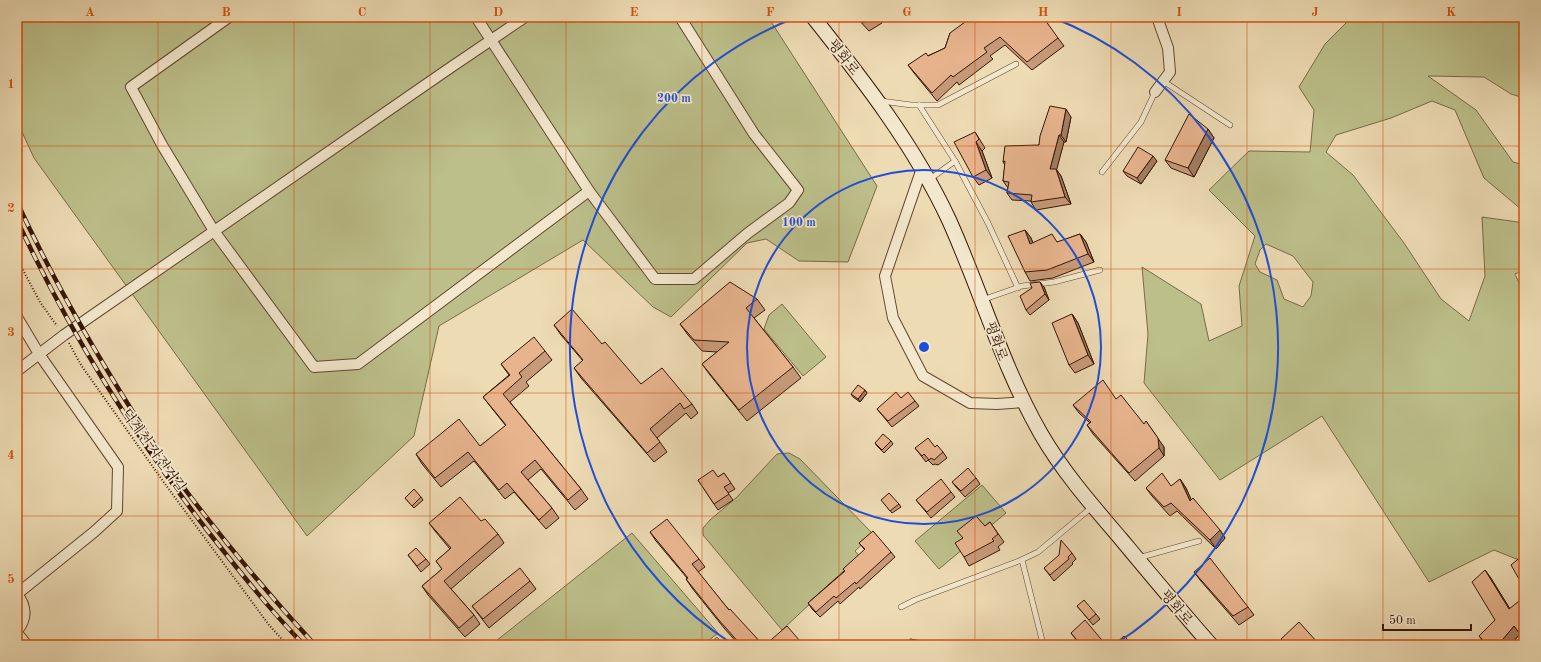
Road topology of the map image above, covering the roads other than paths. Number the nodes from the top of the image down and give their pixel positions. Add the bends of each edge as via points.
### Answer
1 (229, 17) edge
2 (476, 17) edge
3 (525, 17) edge
4 (680, 17) edge
5 (813, 17) edge
6 (1157, 17) edge
7 (492, 39) junction
8 (1016, 64) dead end
9 (1163, 81) junction
10 (1155, 92) joint
11 (877, 101) junction
12 (919, 105) junction
13 (1230, 125) dead end
14 (955, 160) junction
15 (1102, 172) dead end
16 (926, 174) junction
17 (589, 191) junction
18 (214, 232) junction
19 (1100, 270) dead end
20 (1018, 288) junction
21 (982, 301) junction
22 (17, 317) edge
23 (39, 354) junction
24 (17, 371) edge
25 (1024, 402) junction
26 (1093, 506) junction
27 (1199, 541) dead end
28 (1136, 558) junction
29 (1022, 560) junction
30 (17, 594) edge
31 (901, 607) dead end
32 (17, 632) edge
33 (1042, 640) dead end
34 (27, 645) edge
35 (1211, 645) edge

1 - 18 street via 131,87
2 - 7 street
3 - 7 street
4 - 17 street via 754,134 798,190 789,203 748,233 694,279 655,279
5 - 11 main road, 평화로
6 - 9 street via 1168,48 1170,72
7 - 17 street
7 - 18 street
8 - 12 lane via 938,105
9 - 10 street
9 - 13 lane
10 - 15 lane via 1141,122
11 - 12 lane
11 - 16 main road, 평화로
12 - 14 lane
14 - 16 lane
14 - 20 lane
16 - 21 main road, 평화로 via 949,221
16 - 25 street via 885,276 893,318 923,376 970,403
17 - 18 street via 358,364 314,367
18 - 23 street
19 - 20 lane
20 - 21 lane
21 - 25 main road, 평화로 via 1006,365
22 - 23 street
23 - 24 street
23 - 30 street via 118,467 117,511
25 - 26 main road, 평화로 via 1067,474
26 - 28 main road, 평화로
26 - 29 lane via 1038,552
27 - 28 lane
28 - 35 main road, 평화로
29 - 31 lane
29 - 33 lane
30 - 32 street via 25,613 22,626
32 - 34 street

